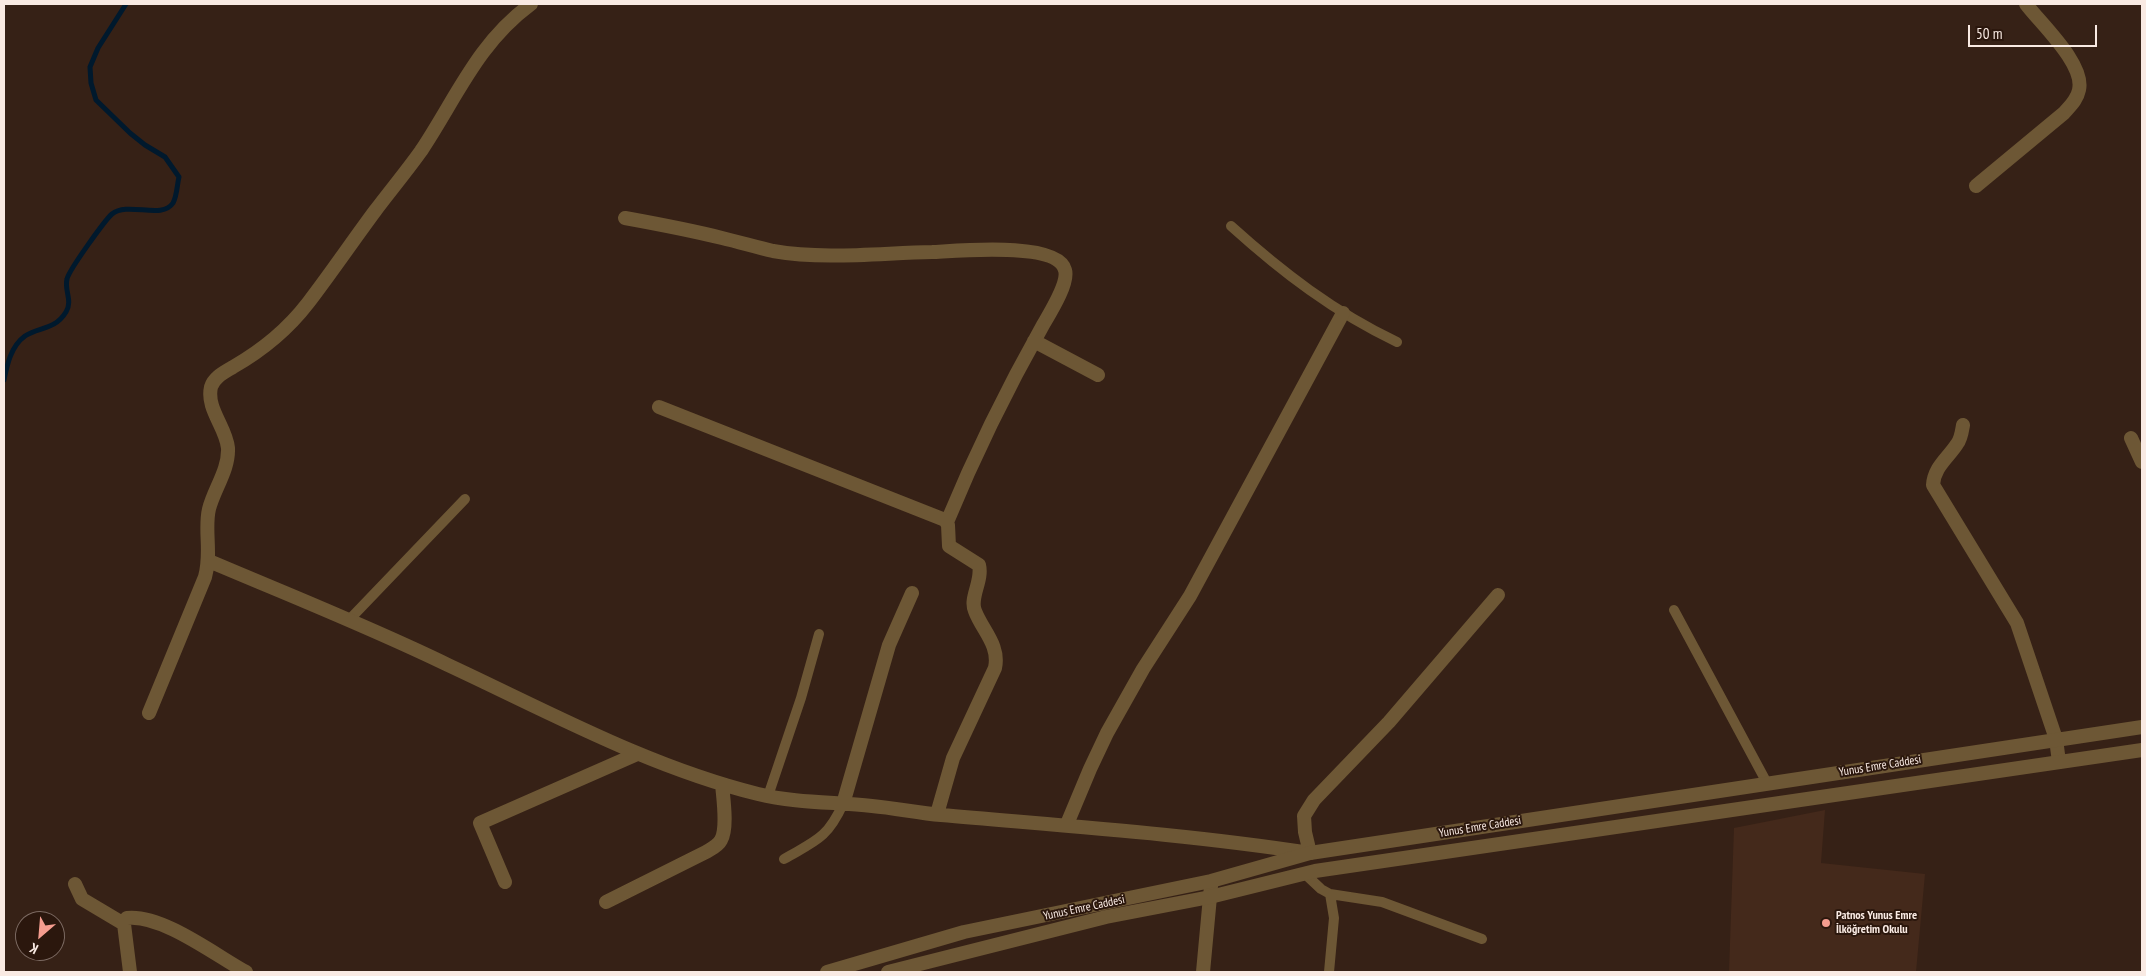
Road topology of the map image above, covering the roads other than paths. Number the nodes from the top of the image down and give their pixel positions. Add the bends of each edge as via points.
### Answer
1 (531, 4) edge
2 (2026, 4) edge
3 (1976, 186) dead end
4 (626, 218) dead end
5 (1231, 226) dead end
6 (1343, 314) junction
7 (1034, 341) junction
8 (1397, 342) dead end
9 (1098, 375) dead end
10 (659, 407) dead end
11 (1963, 425) dead end
12 (2131, 438) dead end
13 (2142, 462) edge
14 (465, 499) dead end
15 (947, 522) junction
16 (209, 561) junction
17 (912, 593) dead end
18 (1498, 596) dead end
19 (1674, 610) dead end
20 (349, 620) junction
21 (819, 634) dead end
22 (149, 712) dead end
23 (2142, 727) edge
24 (2056, 739) junction
25 (2142, 750) edge
26 (637, 754) junction
27 (2059, 762) junction
28 (1768, 783) junction
29 (722, 784) junction
30 (768, 796) junction
31 (843, 804) junction
32 (937, 814) junction
33 (1067, 824) junction
34 (1310, 853) junction
35 (784, 859) dead end
36 (1304, 873) junction
37 (1211, 881) junction
38 (506, 882) dead end
39 (76, 884) dead end
40 (1330, 894) junction
41 (1210, 897) junction
42 (606, 902) dead end
43 (124, 924) junction
44 (1482, 939) dead end
45 (130, 972) edge
46 (246, 972) edge
47 (827, 972) edge
48 (888, 972) edge
49 (1203, 972) edge
50 (1329, 972) edge

1 - 16 street via 498,32 478,57 422,149 306,305 262,348 216,378 211,386 214,414 228,450 226,466 209,511
2 - 3 street via 2073,62 2080,89 2076,100 2064,113
4 - 7 street via 774,251 806,254 1036,252 1060,261 1066,270 1059,296
5 - 6 lane via 1302,286
6 - 8 lane
6 - 33 street via 1190,596 1107,733
7 - 9 street
7 - 15 street via 985,436
10 - 15 street
11 - 24 street via 1958,442 1933,478 1933,485 2017,623
12 - 13 street
14 - 20 lane
15 - 32 street via 949,546 979,565 981,572 974,609 992,641 997,659 953,758
16 - 20 street
16 - 22 street
17 - 31 street via 889,645
18 - 34 street via 1389,722 1314,800 1304,816
19 - 28 lane
20 - 26 street
21 - 30 lane
23 - 24 street, Yunus Emre Caddesi
24 - 27 street
24 - 28 street, Yunus Emre Caddesi
25 - 27 street, Yunus Emre Caddesi
26 - 29 street
26 - 38 street via 480,823
27 - 36 street, Yunus Emre Caddesi
28 - 34 street, Yunus Emre Caddesi
29 - 30 street
29 - 42 street via 725,830 718,844
30 - 31 street
31 - 32 street
31 - 35 lane via 833,825 818,840
32 - 33 street
33 - 34 street via 1228,840
34 - 37 street, Yunus Emre Caddesi
36 - 40 lane
36 - 41 street, Yunus Emre Caddesi
37 - 41 street
37 - 47 street, Yunus Emre Caddesi via 964,932
39 - 43 street via 82,899
40 - 44 lane via 1382,902
40 - 50 lane via 1334,918
41 - 48 street, Yunus Emre Caddesi via 1106,917
41 - 49 street
43 - 45 street
43 - 46 street via 127,918 137,917 178,931

